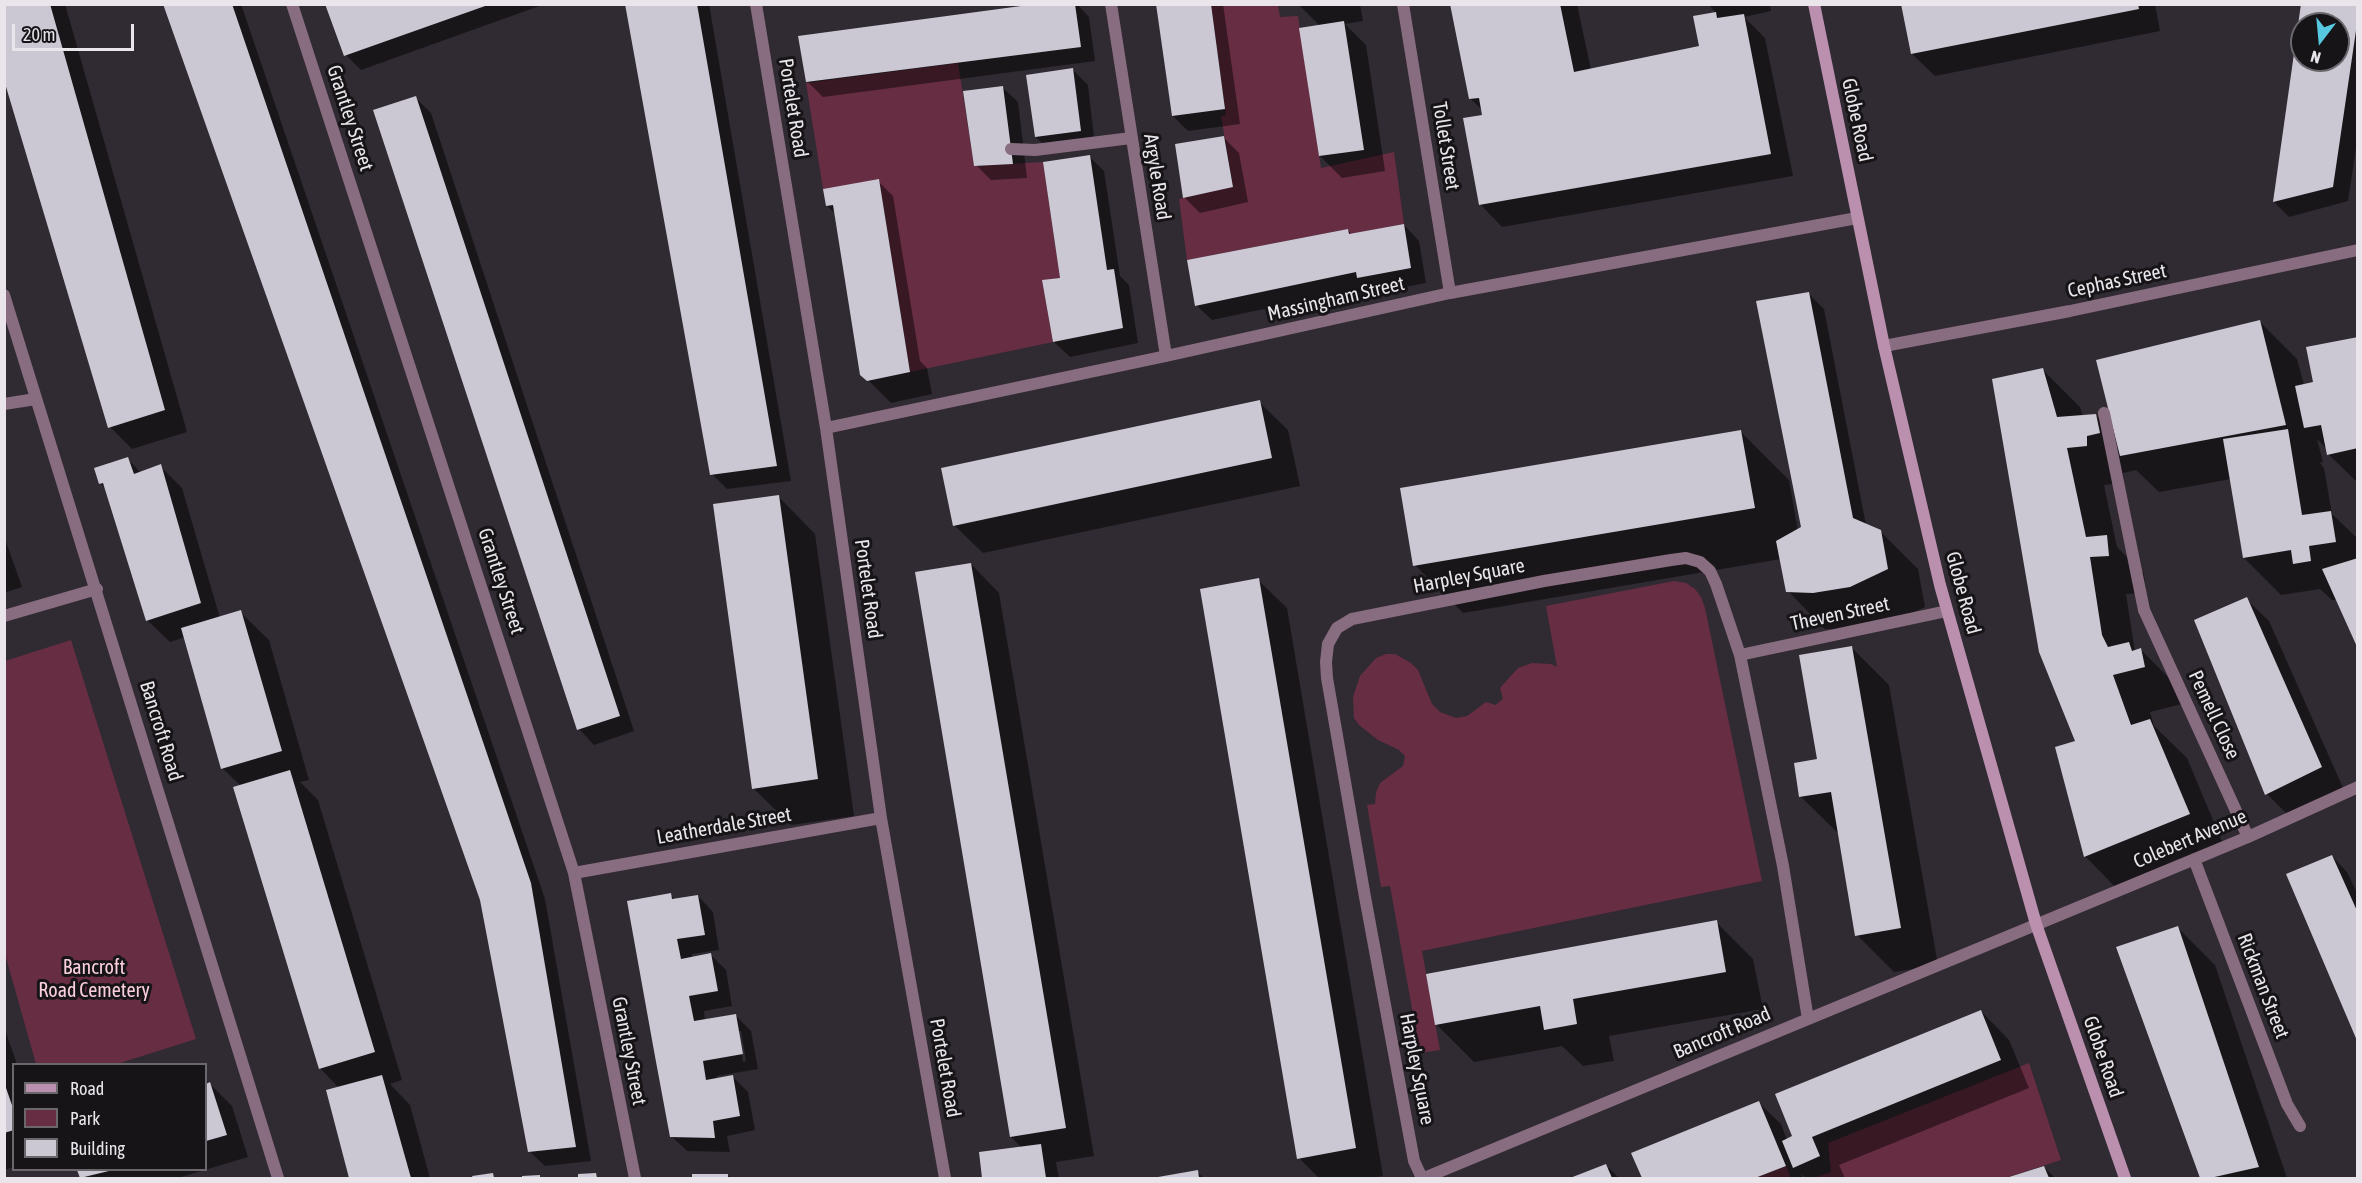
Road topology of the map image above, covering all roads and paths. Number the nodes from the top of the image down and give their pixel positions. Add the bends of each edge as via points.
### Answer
1 (292, 4) edge
2 (756, 4) edge
3 (1111, 4) edge
4 (1403, 4) edge
5 (1814, 4) edge
6 (1131, 138) junction
7 (1011, 149) dead end
8 (1857, 218) junction
9 (2358, 250) edge
10 (1450, 293) junction
11 (4, 295) edge
12 (1884, 346) junction
13 (1166, 356) junction
14 (36, 399) junction
15 (4, 404) edge
16 (2104, 413) dead end
17 (826, 428) junction
18 (97, 590) junction
19 (1947, 611) junction
20 (4, 616) edge
21 (1740, 655) junction
22 (2358, 787) edge
23 (881, 818) junction
24 (2248, 837) junction
25 (2194, 859) junction
26 (574, 873) junction
27 (2036, 924) junction
28 (1808, 1019) junction
29 (2300, 1126) dead end
30 (278, 1179) edge
31 (635, 1179) edge
32 (945, 1179) edge
33 (1423, 1179) edge
34 (2125, 1179) edge

1 - 26 street, Grantley Street
2 - 17 street, Portelet Road
3 - 6 street, Argyle Road
4 - 10 street, Tollet Street
5 - 8 main road, Globe Road
6 - 7 street via 1035,150
6 - 13 street, Argyle Road
8 - 10 street, Massingham Street
8 - 12 main road, Globe Road
9 - 12 street, Cephas Street
10 - 13 street, Massingham Street
11 - 14 street, Bancroft Road
12 - 19 main road, Globe Road
13 - 17 street, Massingham Street
14 - 15 street
14 - 18 street, Bancroft Road
16 - 24 street, Pemell Close via 2144,609
17 - 23 street, Portelet Road
18 - 20 street
18 - 30 street, Bancroft Road
19 - 21 street, Theven Street
19 - 27 main road, Globe Road
21 - 28 street, Harpley Square via 1783,866
21 - 33 street, Harpley Square via 1710,572 1700,561 1686,558 1352,619 1337,628 1328,645 1328,678 1414,1161
22 - 24 street, Colebert Avenue
23 - 26 street, Leatherdale Street
23 - 32 street, Portelet Road
24 - 25 street, Colebert Avenue
25 - 27 street, Colebert Avenue
25 - 29 street, Rickman Street via 2287,1104
26 - 31 street, Grantley Street
27 - 28 street, Bancroft Road
27 - 34 main road, Globe Road
28 - 33 street, Bancroft Road

